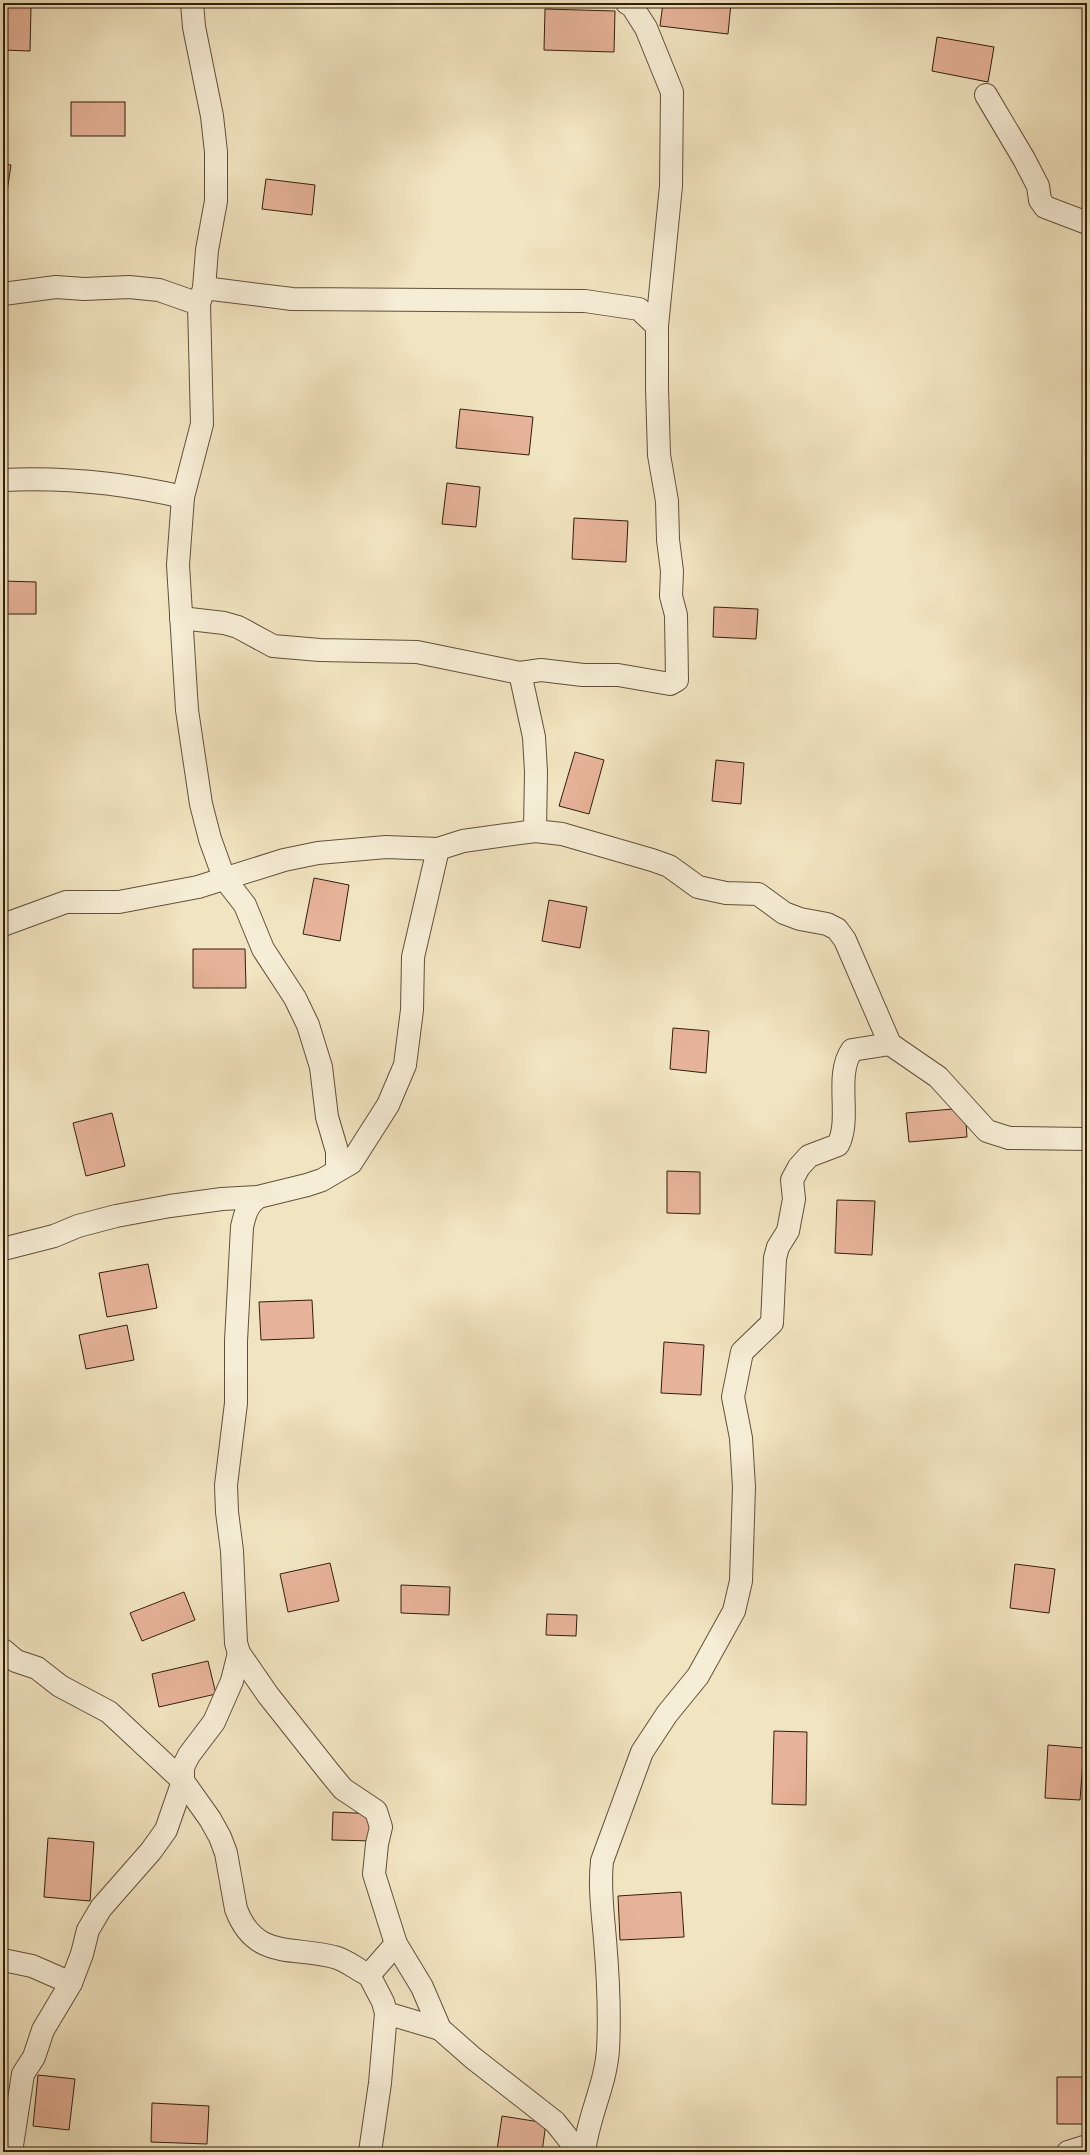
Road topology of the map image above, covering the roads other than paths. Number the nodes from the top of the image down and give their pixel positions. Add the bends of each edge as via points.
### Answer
1 (192, 3) edge
2 (627, 3) edge
3 (986, 95) dead end
4 (1087, 223) edge
5 (3, 294) edge
6 (201, 296) junction
7 (660, 298) junction
8 (639, 309) junction
9 (657, 326) junction
10 (3, 480) edge
11 (183, 497) junction
12 (181, 618) junction
13 (520, 673) junction
14 (535, 831) junction
15 (438, 850) junction
16 (224, 878) junction
17 (3, 924) edge
18 (890, 1044) junction
19 (1087, 1139) edge
20 (337, 1170) junction
21 (258, 1196) junction
22 (3, 1249) edge
23 (3, 1650) edge
24 (239, 1653) junction
25 (183, 1781) junction
26 (396, 1944) junction
27 (3, 1960) edge
28 (369, 1975) junction
29 (71, 1983) junction
30 (386, 2013) junction
31 (440, 2029) junction
32 (1087, 2146) edge
33 (10, 2149) edge
34 (370, 2152) edge
35 (579, 2152) edge
36 (584, 2152) edge
37 (1068, 2152) edge

1 - 6 street via 216,152 216,201
2 - 7 street via 632,6 646,28 672,92 669,217
3 - 4 street via 1024,159 1038,186 1040,200 1045,207
5 - 6 street via 56,287 129,287
6 - 8 street via 585,301
6 - 11 street via 202,424
7 - 8 street
7 - 9 street
8 - 9 street
9 - 13 street via 659,455 667,501 672,571 671,596 676,616 677,680 670,684 618,675 583,675 541,670
10 - 11 street via 85,480 136,486
11 - 12 street via 178,565
12 - 13 street via 238,627 273,646 320,650 417,652
12 - 16 street via 187,710 201,804
13 - 14 street via 534,737
14 - 15 street via 463,841
14 - 18 street via 562,834 652,860 669,866 698,887 726,893 758,894 784,913 837,929 845,940
15 - 16 street via 386,847 318,853
15 - 20 street via 412,957 412,1010 405,1065 388,1105 351,1163
16 - 17 street via 198,887 119,902 66,902
16 - 20 street via 244,905 263,949 295,998 308,1025 321,1067 327,1117 337,1151
18 - 19 street via 938,1077 987,1131 1009,1138
18 - 36 street via 852,1050 848,1056 844,1079 843,1135 838,1145 809,1156 792,1180 794,1198 788,1232 778,1247 775,1258 772,1323 742,1352 733,1398 741,1438 744,1487 741,1581 734,1611 698,1676 667,1714 642,1752 602,1862 600,1879 606,1958 608,2050
20 - 21 street via 322,1180
21 - 22 street via 185,1204 116,1216
21 - 24 street via 246,1210 242,1227 236,1341 236,1403 226,1485 236,1643
23 - 25 street via 16,1661 37,1668 60,1686 109,1712
24 - 25 street via 232,1682 214,1722 182,1768
24 - 26 street via 268,1695 342,1789 376,1811 382,1826 374,1874
25 - 28 street via 220,1837 226,1853 236,1909 255,1938 266,1946 281,1950 335,1957
25 - 29 street via 166,1830 102,1908 88,1930
26 - 28 street
26 - 31 street via 422,1987
27 - 29 street via 32,1966
28 - 30 street
29 - 33 street via 43,2030 34,2057 23,2074
30 - 31 street
30 - 34 street via 380,2083
31 - 35 street via 555,2122
32 - 37 street

